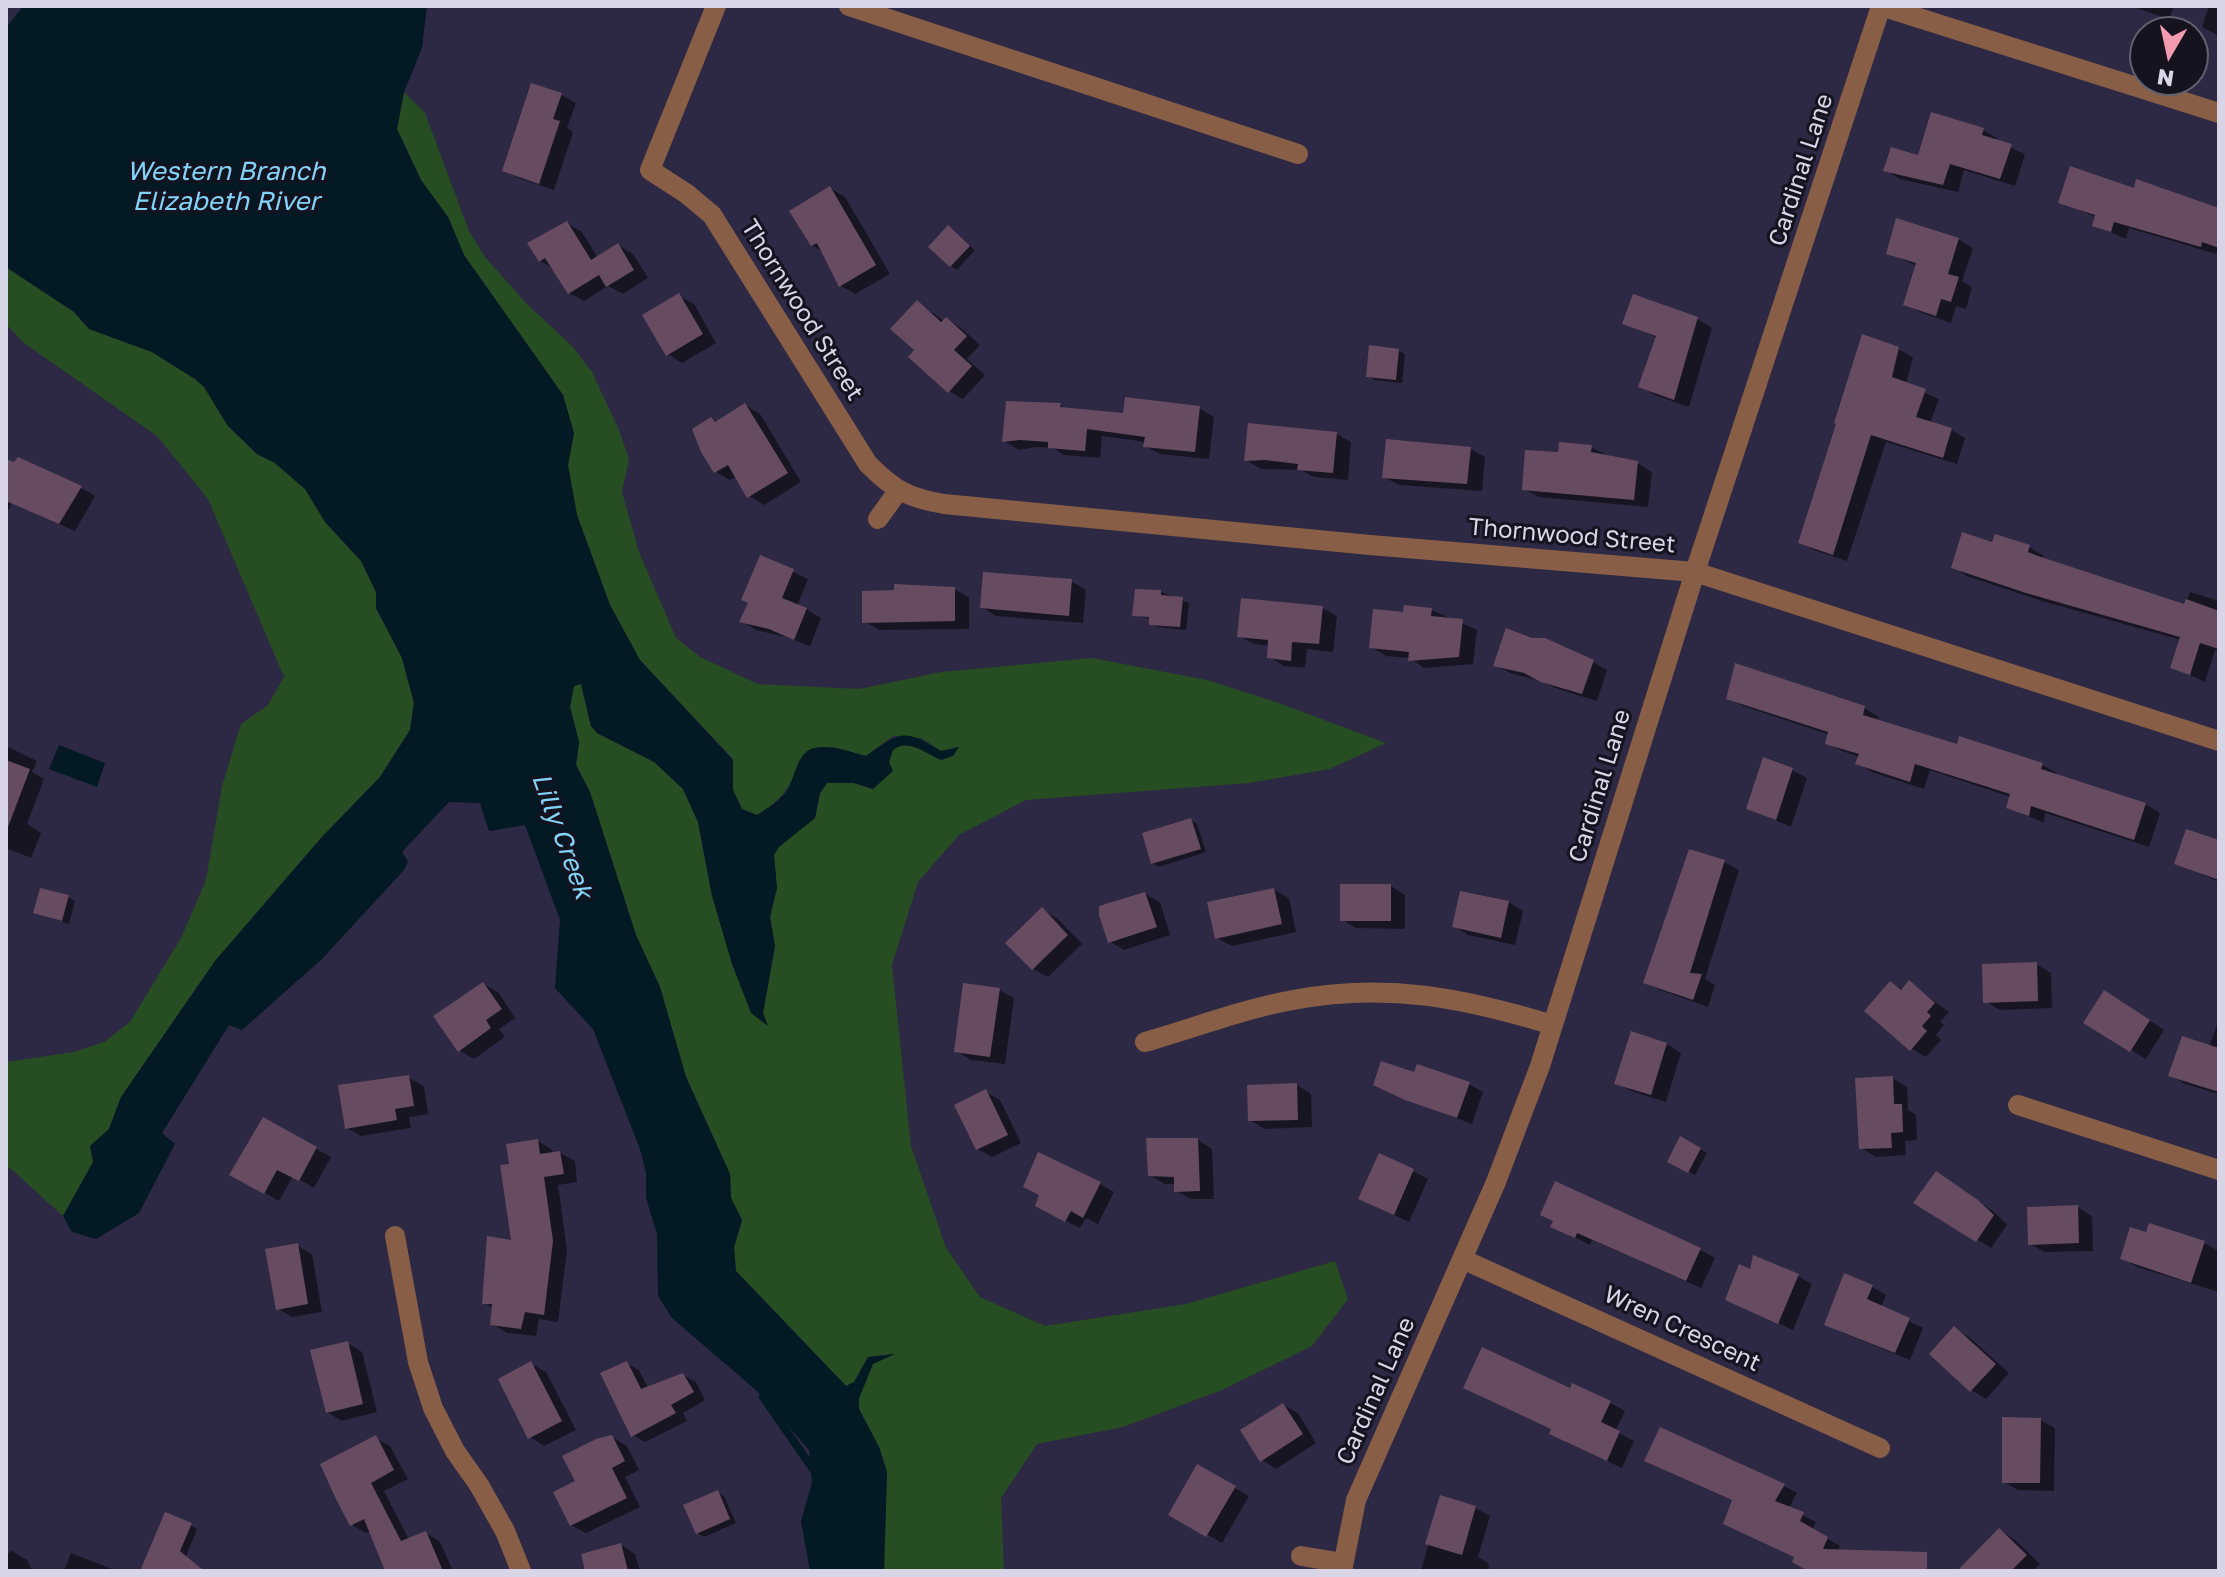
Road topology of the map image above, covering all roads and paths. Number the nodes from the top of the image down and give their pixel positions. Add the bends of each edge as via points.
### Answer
1 (716, 6) edge
2 (849, 6) edge
3 (1881, 6) edge
4 (2219, 113) edge
5 (1298, 154) dead end
6 (898, 491) junction
7 (878, 519) dead end
8 (1695, 572) junction
9 (2219, 741) edge
10 (1553, 1025) junction
11 (1145, 1042) dead end
12 (2018, 1105) dead end
13 (2219, 1170) edge
14 (395, 1236) dead end
15 (1462, 1259) junction
16 (1880, 1448) dead end
17 (1301, 1556) dead end
18 (1342, 1567) edge
19 (521, 1571) edge

1 - 6 street, Thornwood Street via 650,170 712,215 868,464
2 - 5 street
3 - 4 street
3 - 8 street, Cardinal Lane
6 - 7 street
6 - 8 street, Thornwood Street via 944,504
8 - 9 street, Thornwood Street
8 - 10 street, Cardinal Lane
10 - 11 street via 1487,1005 1377,992 1289,1000
10 - 15 street, Cardinal Lane
12 - 13 street
14 - 19 street via 418,1362 433,1408 505,1531
15 - 16 street, Wren Crescent
15 - 18 street, Cardinal Lane via 1356,1500
17 - 18 street

